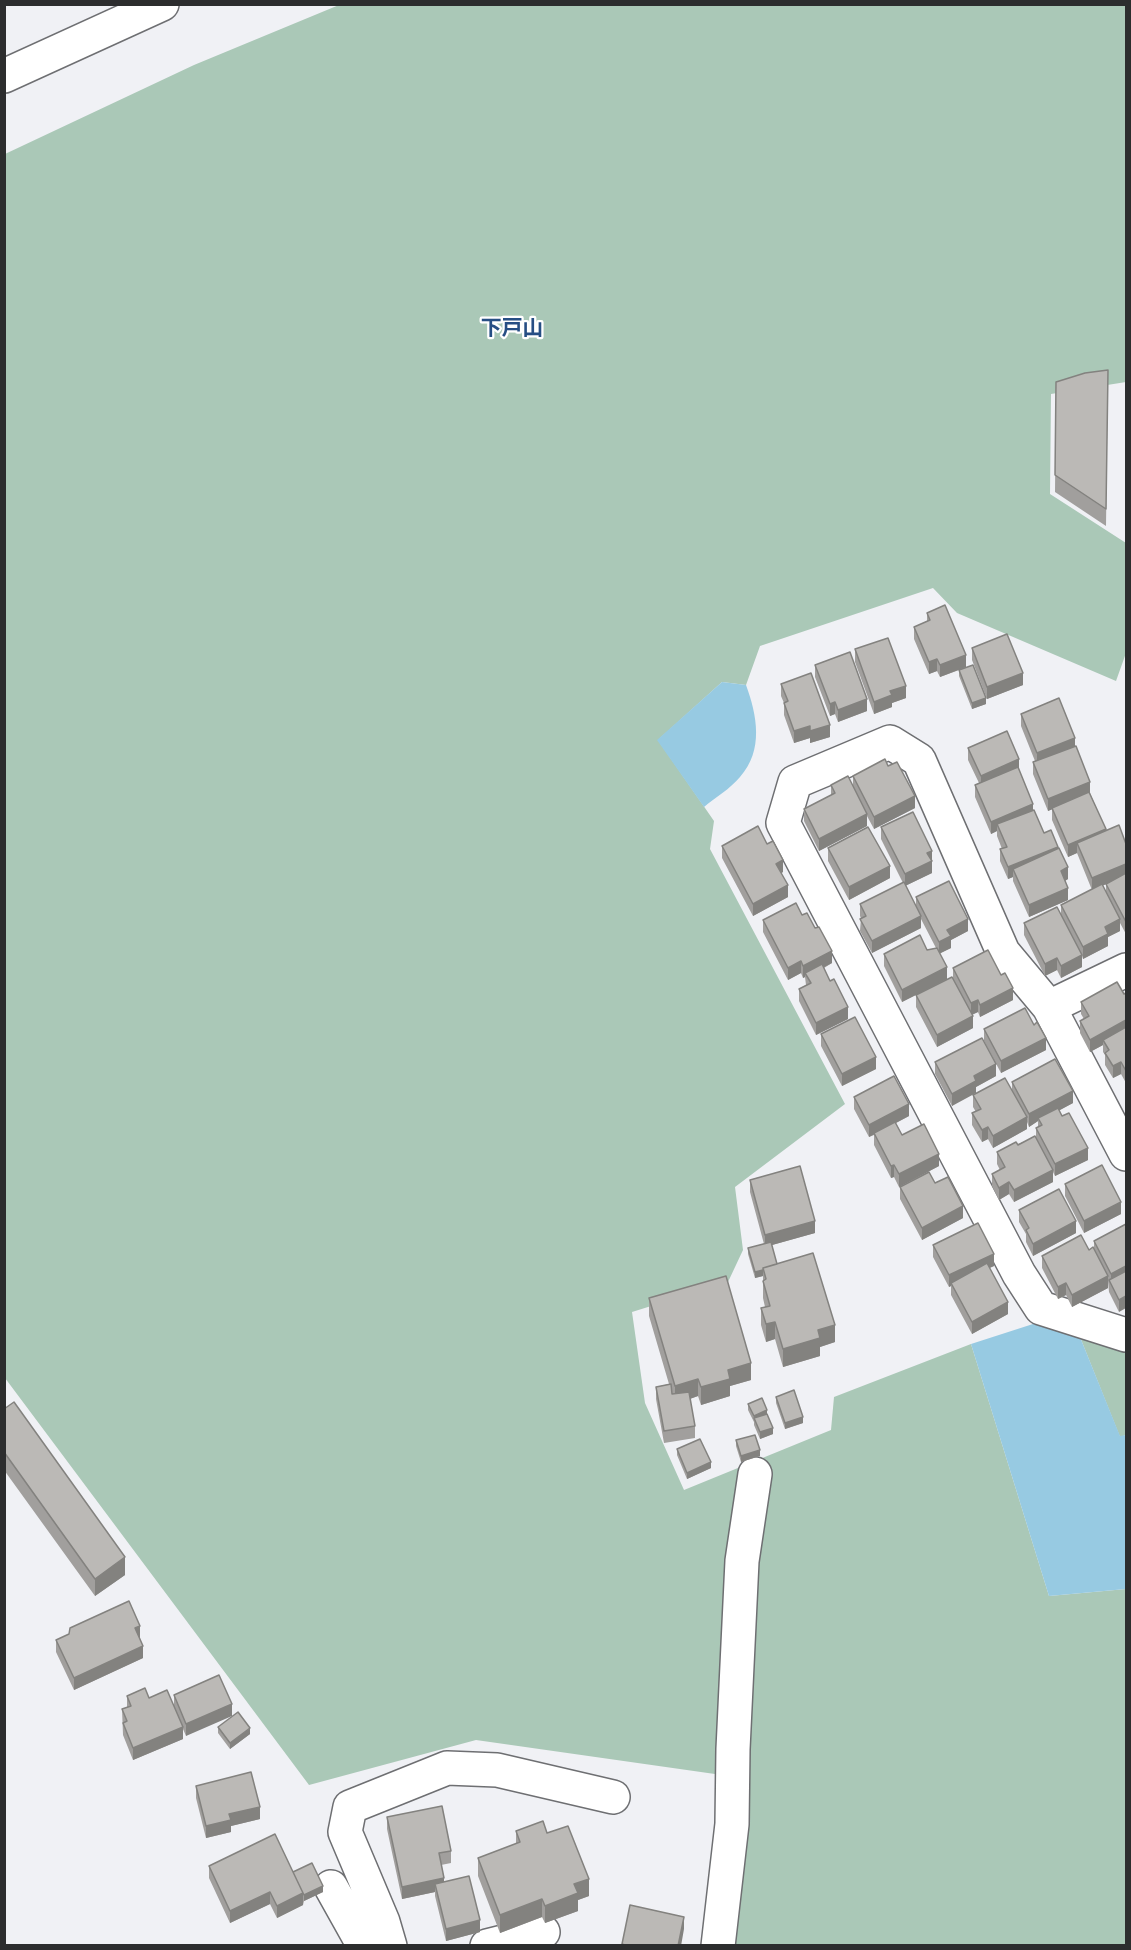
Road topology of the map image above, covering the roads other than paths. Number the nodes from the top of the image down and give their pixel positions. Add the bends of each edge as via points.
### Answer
1 (162, 4) edge
2 (4, 76) edge
3 (1126, 970) edge
4 (1049, 1007) junction
5 (1126, 1154) edge
6 (1126, 1335) edge
7 (755, 1474) dead end
8 (613, 1797) dead end
9 (331, 1887) dead end
10 (543, 1932) dead end
11 (364, 1946) edge
12 (390, 1946) edge
13 (487, 1946) edge
14 (718, 1946) edge

1 - 2 street
3 - 4 street
4 - 5 street
4 - 6 street via 1003,952 919,760 890,742 795,782 783,823 1018,1274 1041,1308
7 - 14 street via 742,1561 732,1824
8 - 12 street via 498,1770 447,1768 350,1807 345,1832
9 - 11 street
10 - 13 street

